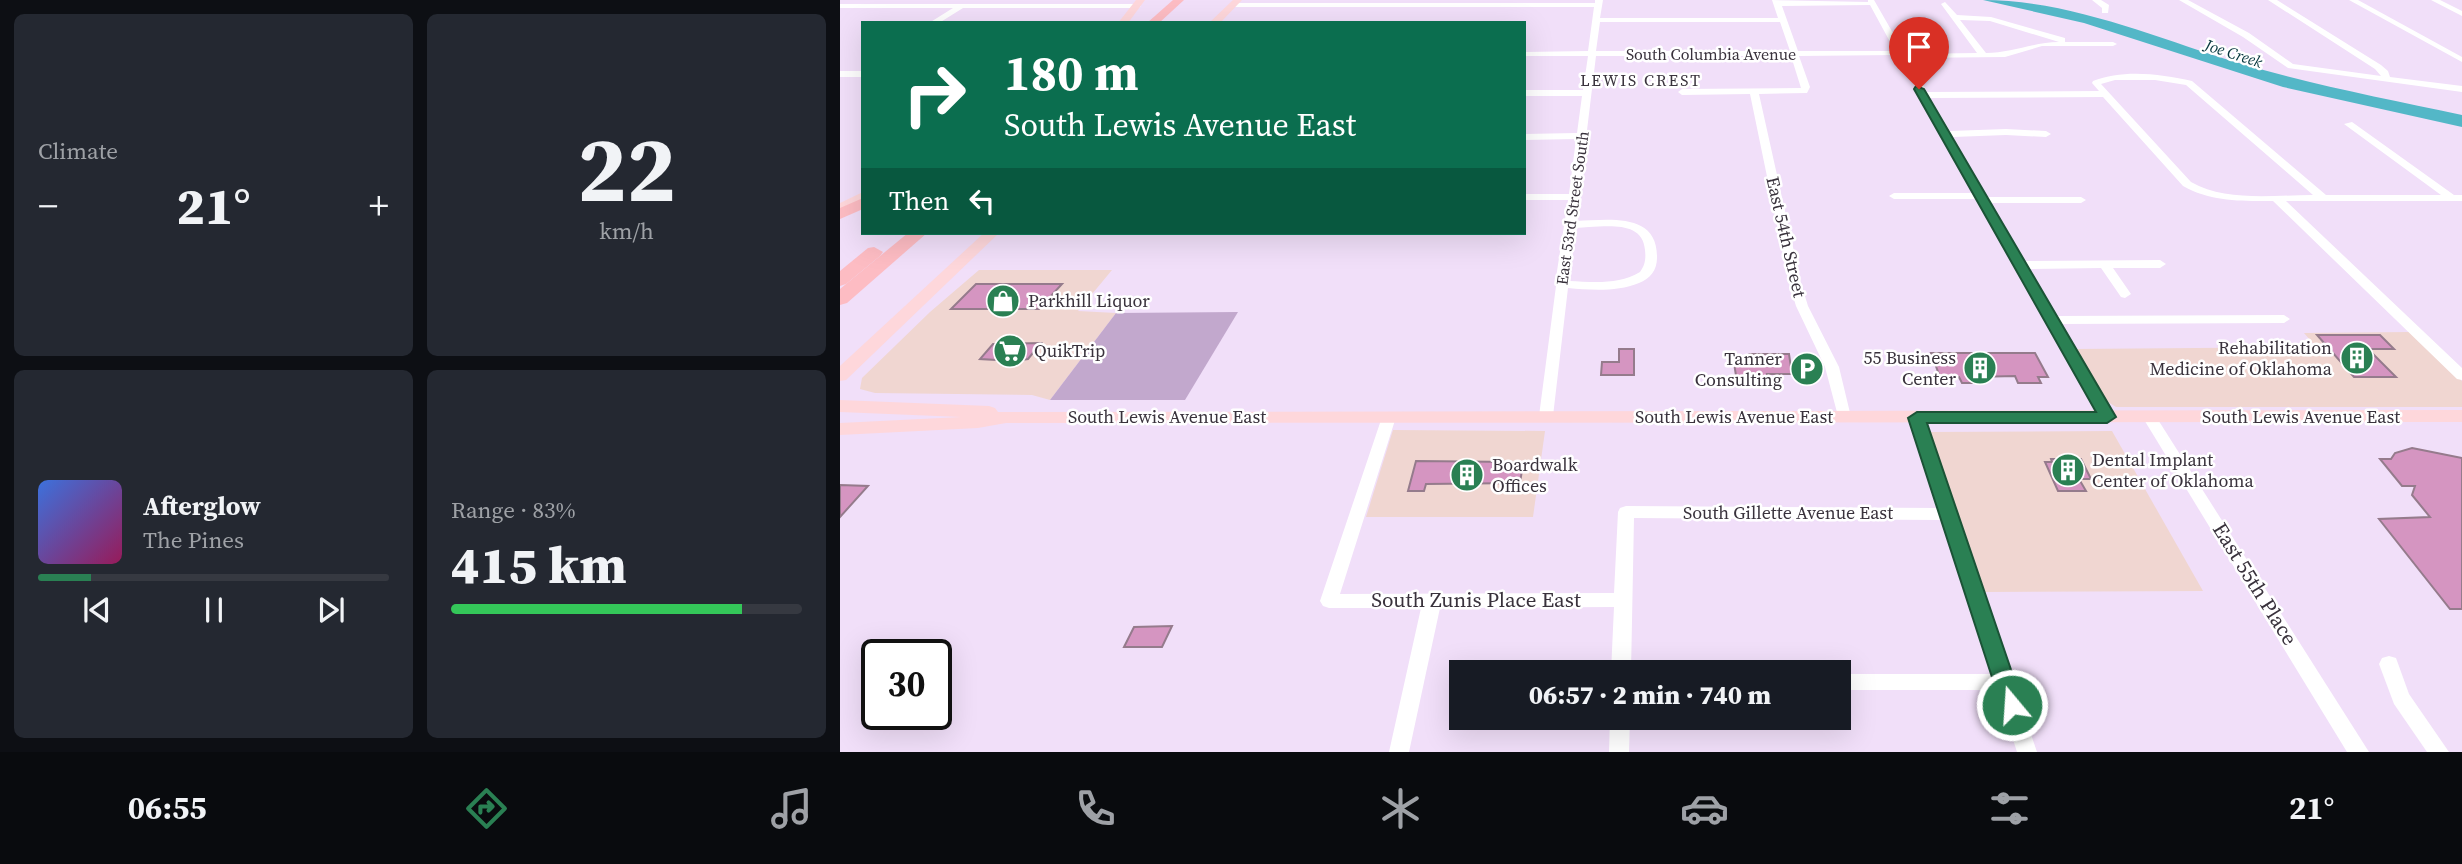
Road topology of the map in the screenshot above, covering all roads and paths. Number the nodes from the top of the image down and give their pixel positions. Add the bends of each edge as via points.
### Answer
1 (973, 0) edge
2 (1179, 0) edge
3 (1192, 0) edge
4 (2096, 0) edge
5 (2183, 0) edge
6 (2272, 0) edge
7 (2353, 0) edge
8 (2435, 0) edge
9 (1776, 2) edge
10 (1139, 3) edge
11 (1236, 3) edge
12 (1339, 3) edge
13 (1454, 3) edge
14 (1598, 3) edge
15 (1869, 3) edge
16 (1945, 4) dead end
17 (840, 6) edge
18 (962, 6) junction
19 (2105, 11) dead end
20 (2461, 13) edge
21 (1955, 17) junction
22 (1596, 20) junction
23 (1781, 20) junction
24 (936, 21) edge
25 (1124, 21) edge
26 (1154, 21) edge
27 (1168, 21) edge
28 (1216, 21) edge
29 (2066, 44) junction
30 (2113, 44) dead end
31 (1526, 54) edge
32 (1592, 54) junction
33 (1794, 54) junction
34 (1899, 54) junction
35 (1984, 55) junction
36 (2462, 60) edge
37 (861, 65) edge
38 (843, 74) edge
39 (861, 74) edge
40 (2386, 78) junction
41 (2462, 89) edge
42 (1682, 92) dead end
43 (1754, 92) junction
44 (1526, 93) edge
45 (1588, 93) junction
46 (2104, 94) junction
47 (1923, 95) junction
48 (2349, 124) dead end
49 (1946, 134) junction
50 (2046, 134) dead end
51 (1581, 136) junction
52 (1526, 137) edge
53 (1894, 196) dead end
54 (861, 197) edge
55 (1526, 197) edge
56 (1572, 197) junction
57 (1984, 198) junction
58 (2276, 198) junction
59 (2323, 198) junction
60 (2081, 200) dead end
61 (2459, 200) edge
62 (861, 204) edge
63 (840, 212) edge
64 (1569, 225) junction
65 (895, 235) edge
66 (916, 235) edge
67 (990, 235) edge
68 (2160, 264) dead end
69 (2021, 265) junction
70 (2105, 265) junction
71 (840, 280) edge
72 (1561, 285) junction
73 (2125, 294) dead end
74 (840, 299) edge
75 (2284, 319) dead end
76 (2052, 320) junction
77 (840, 376) edge
78 (2462, 376) edge
79 (840, 406) edge
80 (974, 411) junction
81 (1546, 416) junction
82 (2462, 416) edge
83 (1006, 417) junction
84 (1389, 417) junction
85 (1844, 417) junction
86 (2107, 417) junction
87 (1917, 418) junction
88 (2150, 418) junction
89 (932, 425) junction
90 (840, 429) edge
91 (1950, 514) junction
92 (1624, 600) junction
93 (1432, 601) junction
94 (1622, 660) edge
95 (2389, 664) dead end
96 (1851, 682) edge
97 (2004, 682) junction
98 (1620, 730) edge
99 (1399, 752) edge
100 (1619, 752) edge
101 (2027, 752) edge
102 (2359, 752) edge
103 (2439, 752) edge

1 - 18 street
2 - 26 highway
3 - 27 highway
4 - 19 street
5 - 40 street via 2295,67
6 - 40 street via 2378,66
7 - 36 street
8 - 20 street
9 - 15 street
9 - 23 street
10 - 18 street
10 - 25 main road
11 - 12 street
11 - 28 main road
12 - 13 street
13 - 14 street
14 - 22 street, East 53rd Street South
15 - 34 street
16 - 21 street
17 - 18 street
18 - 24 street
21 - 29 street via 1991,19
21 - 35 street
22 - 23 street
22 - 32 street, East 53rd Street South
23 - 33 street
29 - 30 street, South Columbia Avenue
29 - 35 street, South Columbia Avenue
31 - 32 street, South Columbia Avenue
32 - 33 street, South Columbia Avenue
32 - 45 street, East 53rd Street South
33 - 34 street, South Columbia Avenue
33 - 43 street via 1804,91
34 - 35 street, South Columbia Avenue
34 - 47 street
37 - 38 street
38 - 39 street
40 - 41 street
42 - 43 street
43 - 85 street, East 54th Street via 1795,284 1832,367
44 - 45 street
45 - 51 street, East 53rd Street South
46 - 47 street
46 - 58 street via 2187,184 2212,196
46 - 59 street via 2096,83 2103,80 2189,83
47 - 49 street
48 - 61 street
49 - 50 street
49 - 57 street
51 - 52 street
51 - 56 street, East 53rd Street South
53 - 57 street
54 - 63 main road
55 - 56 street
56 - 64 street, East 53rd Street South
57 - 60 street
57 - 69 street
58 - 59 street
58 - 78 street
59 - 61 street
62 - 63 highway
64 - 72 street, East 53rd Street South
64 - 72 street via 1640,229 1650,239 1651,266 1637,281
65 - 71 highway
66 - 74 highway
67 - 77 main road
68 - 70 street
69 - 70 street
69 - 76 street
70 - 73 street
72 - 81 street, East 53rd Street South
75 - 76 street
76 - 86 street
79 - 80 main road, South Lewis Avenue East
80 - 83 main road, South Lewis Avenue East
80 - 89 main road
81 - 84 main road, South Lewis Avenue East
81 - 85 main road, South Lewis Avenue East
82 - 88 main road, South Lewis Avenue East
83 - 84 main road, South Lewis Avenue East
83 - 89 main road, South Lewis Avenue East
84 - 93 street, South Zunis Place East via 1329,601
85 - 87 main road, South Lewis Avenue East
86 - 87 main road, South Lewis Avenue East
86 - 88 main road, South Lewis Avenue East
87 - 91 street
88 - 102 street, East 55th Place
89 - 90 main road, South Lewis Avenue East
91 - 92 street, South Gillette Avenue East via 1626,512
91 - 97 street
92 - 93 street, South Zunis Place East
92 - 94 street
93 - 99 street
95 - 103 street via 2401,698
96 - 97 street
97 - 101 street
98 - 100 street

